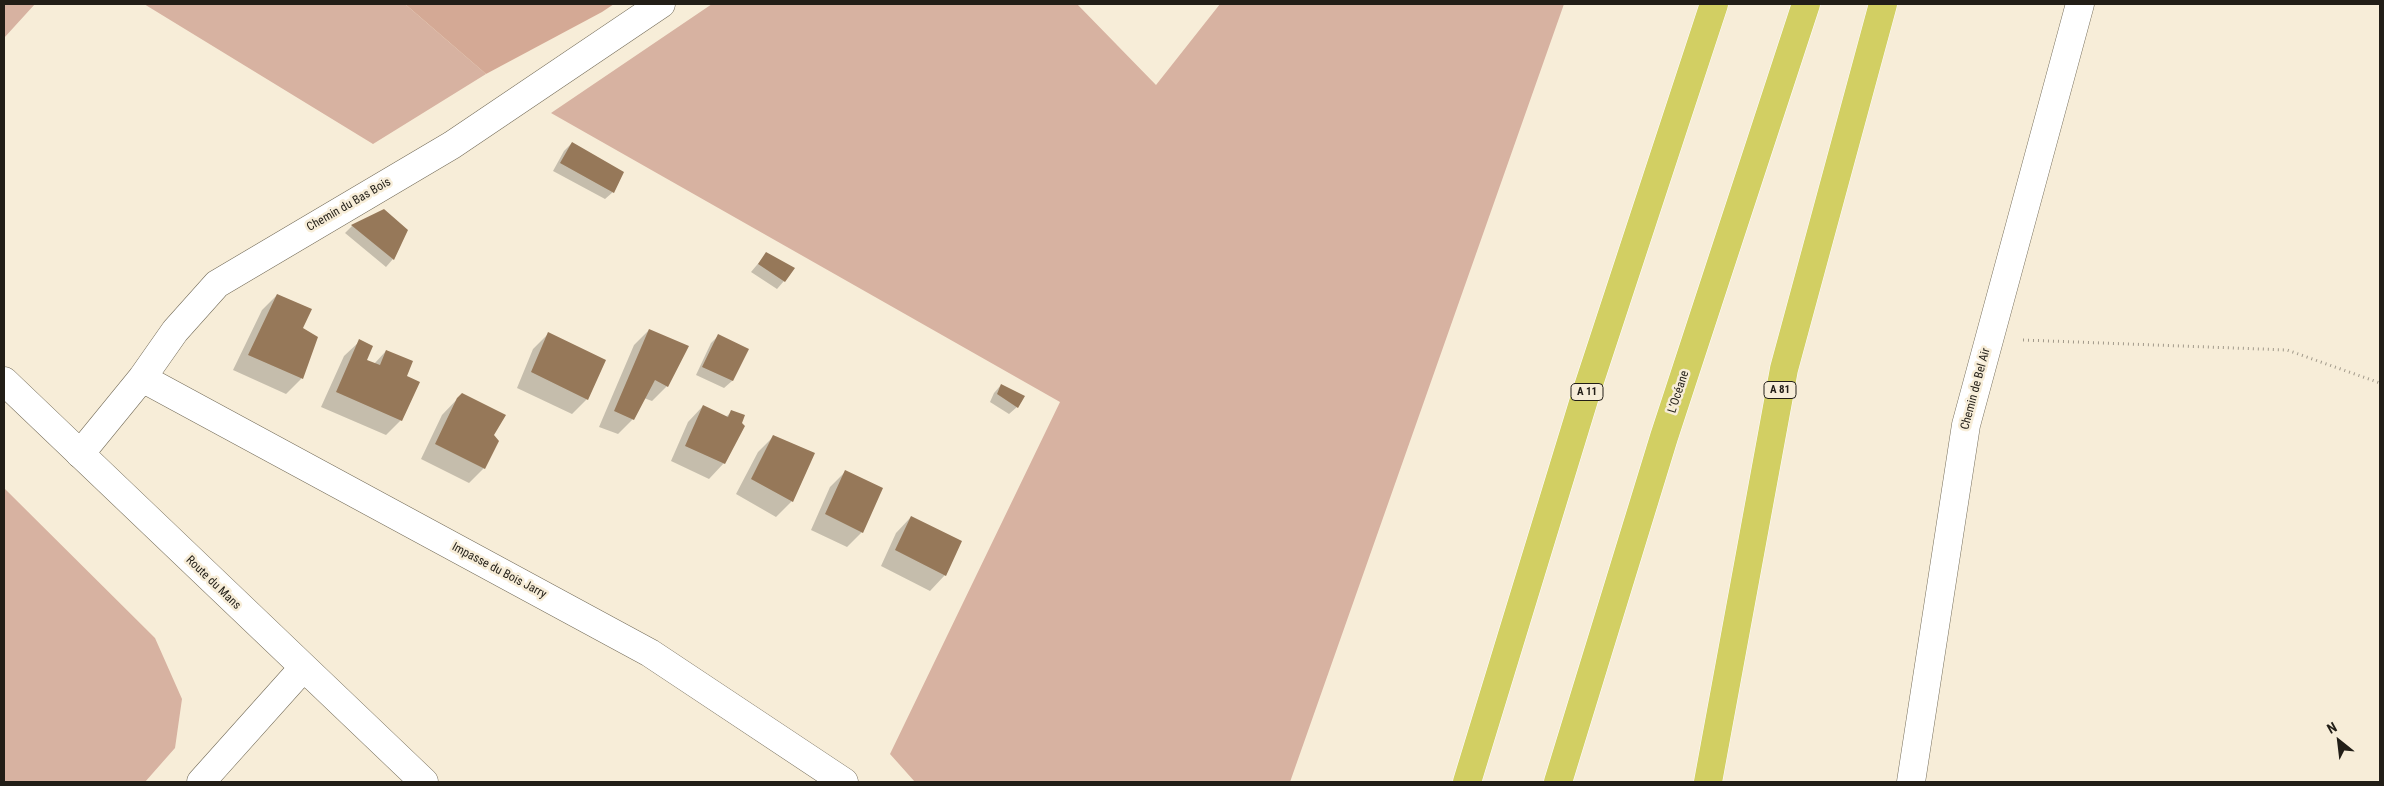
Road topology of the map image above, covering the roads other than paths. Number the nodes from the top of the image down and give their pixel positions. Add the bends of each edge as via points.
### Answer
1 (661, 4) edge
2 (1714, 4) edge
3 (1806, 4) edge
4 (1883, 4) edge
5 (2080, 4) edge
6 (142, 378) junction
7 (4, 382) edge
8 (80, 454) junction
9 (302, 668) junction
10 (201, 782) edge
11 (424, 782) edge
12 (844, 782) edge
13 (1467, 782) edge
14 (1558, 782) edge
15 (1708, 782) edge
16 (1912, 782) edge

1 - 6 street, Chemin du Bas Bois via 452,145 218,284 175,331
2 - 13 highway, A 11 via 1586,393
3 - 14 highway, L’Océane via 1664,437
4 - 15 highway, A 81 via 1784,370
5 - 16 street, Chemin de Bel Air via 1966,425
6 - 8 street, Chemin du Bas Bois
6 - 12 street, Impasse du Bois Jarry via 650,653
7 - 8 street, Route du Mans
8 - 9 street, Route du Mans
9 - 10 street
9 - 11 street, Route du Mans

